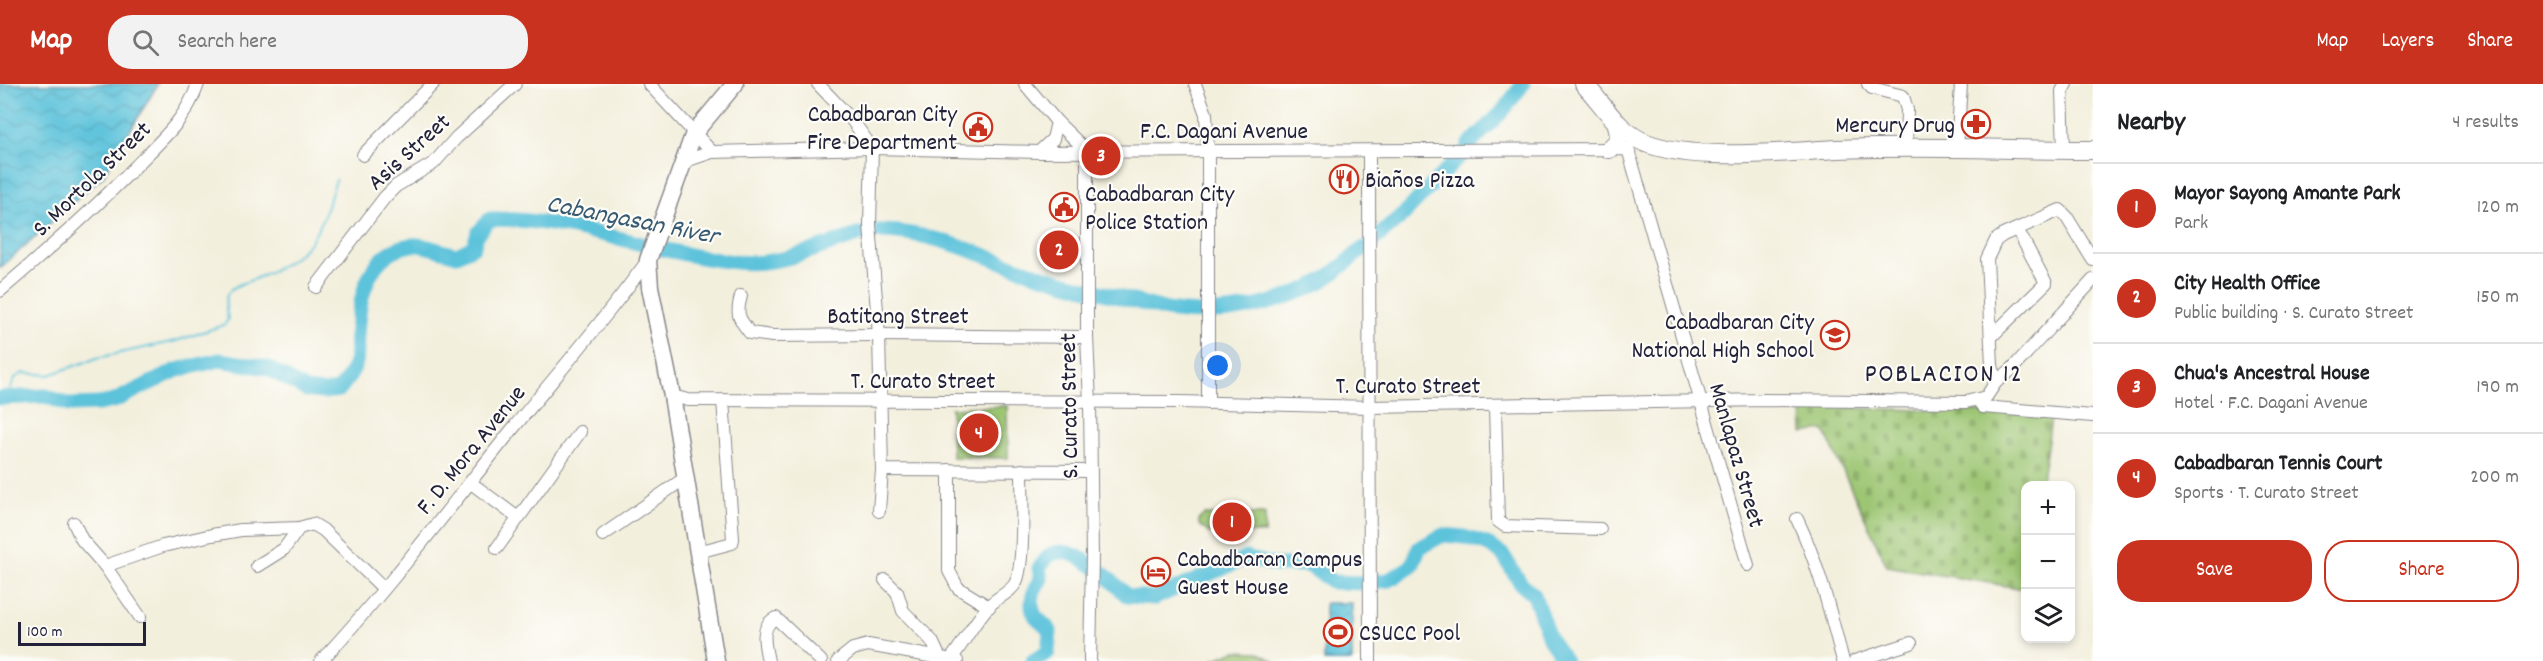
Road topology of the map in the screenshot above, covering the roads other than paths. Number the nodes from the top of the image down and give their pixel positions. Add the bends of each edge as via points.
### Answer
1 (198, 84) edge
2 (433, 84) edge
3 (515, 84) edge
4 (649, 84) edge
5 (735, 84) edge
6 (818, 84) edge
7 (1024, 84) edge
8 (1195, 84) edge
9 (1584, 84) edge
10 (1868, 84) edge
11 (1961, 84) edge
12 (2066, 84) edge
13 (1601, 101) junction
14 (1057, 122) junction
15 (1617, 125) junction
16 (693, 133) junction
17 (872, 147) junction
18 (1609, 149) junction
19 (1628, 149) junction
20 (1670, 149) junction
21 (1837, 149) junction
22 (1906, 149) junction
23 (1957, 149) junction
24 (2064, 150) junction
25 (2093, 150) edge
26 (1087, 151) junction
27 (712, 152) junction
28 (1039, 152) junction
29 (1208, 152) junction
30 (1369, 152) junction
31 (363, 155) dead end
32 (685, 161) junction
33 (2017, 229) junction
34 (651, 252) junction
35 (2093, 260) edge
36 (2093, 280) edge
37 (316, 287) dead end
38 (628, 288) junction
39 (0, 291) edge
40 (741, 296) dead end
41 (652, 298) junction
42 (879, 335) junction
43 (1992, 336) junction
44 (1087, 337) junction
45 (1996, 382) junction
46 (723, 400) junction
47 (881, 400) junction
48 (1978, 400) junction
49 (678, 401) junction
50 (1090, 403) junction
51 (1208, 403) junction
52 (1701, 403) junction
53 (1495, 405) junction
54 (1371, 407) junction
55 (2093, 416) edge
56 (580, 432) dead end
57 (882, 470) junction
58 (949, 470) junction
59 (1022, 470) junction
60 (1090, 471) junction
61 (684, 478) junction
62 (471, 483) junction
63 (879, 511) dead end
64 (518, 518) junction
65 (1797, 519) dead end
66 (74, 524) dead end
67 (299, 528) junction
68 (1600, 529) dead end
69 (603, 536) dead end
70 (497, 548) dead end
71 (698, 552) junction
72 (1748, 565) dead end
73 (105, 566) junction
74 (257, 566) dead end
75 (885, 580) dead end
76 (384, 589) junction
77 (989, 607) junction
78 (140, 617) dead end
79 (1911, 643) dead end
80 (949, 659) edge
81 (1871, 659) edge
82 (321, 661) edge
83 (716, 661) edge
84 (768, 661) edge
85 (821, 661) edge
86 (838, 661) edge
87 (1090, 661) edge
88 (1370, 661) edge
89 (1843, 661) edge
90 (1855, 661) edge

1 - 39 street, S. Mortola Street via 177,124 92,211
2 - 31 street
3 - 37 street, Asis Street via 434,163 384,197
4 - 16 street
5 - 16 main road
6 - 17 street
7 - 14 street
8 - 29 street via 1206,114
9 - 13 highway
10 - 22 street via 1903,96 1907,110
11 - 23 street
12 - 24 street via 2062,91
13 - 15 highway
13 - 21 highway via 1652,134 1671,138 1795,143
14 - 26 street
14 - 28 street via 1053,139
15 - 18 highway via 1620,138
15 - 20 highway via 1646,143
16 - 27 street
16 - 32 main road
17 - 27 street, F.C. Dagani Avenue
17 - 28 street, F.C. Dagani Avenue
17 - 42 street via 870,225
18 - 19 street, F.C. Dagani Avenue
18 - 30 street, F.C. Dagani Avenue
19 - 20 highway
19 - 52 street, Manlapaz Street
20 - 21 highway via 1795,154
21 - 22 highway
22 - 23 highway
23 - 24 highway
24 - 25 highway
26 - 28 street, F.C. Dagani Avenue
26 - 29 street, F.C. Dagani Avenue
26 - 44 street, S. Curato Street
27 - 32 street, F.C. Dagani Avenue
29 - 30 street, F.C. Dagani Avenue
29 - 51 street
30 - 54 street
32 - 34 main road
33 - 35 street via 2060,210
33 - 43 street via 1996,240 1987,259
33 - 43 street via 2046,283
34 - 38 street, F. D. Mora Avenue
34 - 41 main road
36 - 45 street
38 - 41 street via 641,287
38 - 62 street, F. D. Mora Avenue
40 - 42 street, Batitang Street via 737,311 750,333
41 - 49 main road
42 - 44 street, Batitang Street
42 - 47 street
43 - 45 street
44 - 50 street, S. Curato Street
45 - 48 street
46 - 47 street, T. Curato Street
46 - 49 street, T. Curato Street
46 - 71 street via 733,539 732,543
47 - 50 street, T. Curato Street
47 - 57 street
48 - 52 street, T. Curato Street
48 - 55 street, T. Curato Street via 1983,406
49 - 61 main road
50 - 51 street, T. Curato Street
50 - 60 street, S. Curato Street
51 - 54 street, T. Curato Street
52 - 53 street, T. Curato Street
52 - 72 street, Manlapaz Street
53 - 54 street, T. Curato Street
53 - 68 street via 1498,521 1505,526
54 - 88 street
56 - 64 street
57 - 58 street
57 - 63 street
58 - 59 street
58 - 77 street via 949,571 958,588
59 - 60 street
59 - 77 street via 1017,581
60 - 87 street, S. Curato Street
61 - 69 street
61 - 71 main road
62 - 64 street
62 - 76 street, F. D. Mora Avenue
64 - 70 street
65 - 89 street via 1811,548
66 - 73 street via 82,540
67 - 73 street via 222,533 162,546
67 - 74 street via 284,549
67 - 76 street via 313,524 323,530
71 - 83 main road
73 - 78 street
75 - 80 street via 897,592 909,620
76 - 82 street, F. D. Mora Avenue
77 - 80 street
79 - 81 street
80 - 86 street via 863,645
81 - 90 street
84 - 85 street via 765,630 776,618

